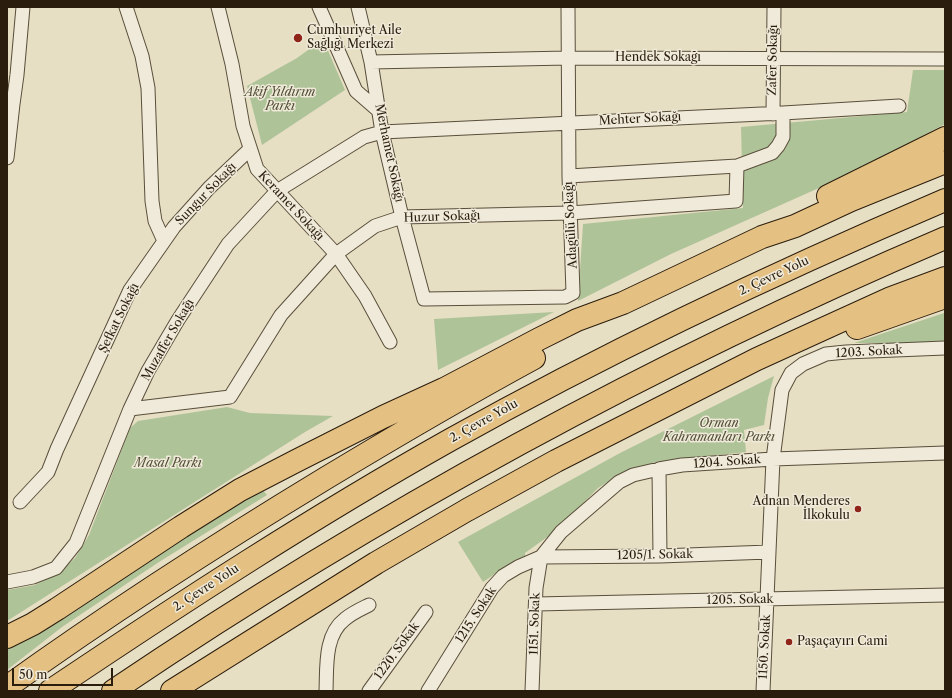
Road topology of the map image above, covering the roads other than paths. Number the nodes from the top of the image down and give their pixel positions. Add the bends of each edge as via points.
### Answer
1 (23, 7) edge
2 (126, 7) edge
3 (218, 7) edge
4 (319, 7) edge
5 (358, 7) edge
6 (568, 7) edge
7 (774, 7) edge
8 (568, 58) junction
9 (773, 58) junction
10 (945, 59) edge
11 (371, 62) junction
12 (10, 102) edge
13 (898, 106) dead end
14 (379, 111) junction
15 (778, 113) junction
16 (568, 123) junction
17 (382, 132) junction
18 (945, 138) edge
19 (250, 149) junction
20 (7, 158) edge
21 (945, 162) edge
22 (738, 166) junction
23 (569, 176) junction
24 (277, 191) junction
25 (945, 200) edge
26 (570, 213) junction
27 (402, 217) junction
28 (762, 237) junction
29 (945, 238) edge
30 (164, 241) junction
31 (336, 254) junction
32 (945, 271) edge
33 (945, 278) edge
34 (945, 297) edge
35 (891, 298) junction
36 (424, 299) joint
37 (623, 303) junction
38 (390, 342) dead end
39 (945, 348) edge
40 (711, 382) junction
41 (130, 409) junction
42 (945, 453) edge
43 (773, 458) junction
44 (659, 469) junction
45 (20, 502) dead end
46 (769, 552) junction
47 (660, 556) junction
48 (542, 557) junction
49 (376, 563) junction
50 (7, 582) edge
51 (945, 595) edge
52 (768, 600) junction
53 (536, 604) junction
54 (369, 605) dead end
55 (426, 612) dead end
56 (7, 637) edge
57 (7, 687) edge
58 (50, 691) edge
59 (113, 691) edge
60 (172, 691) edge
61 (203, 691) edge
62 (326, 691) edge
63 (369, 691) edge
64 (428, 691) edge
65 (532, 691) edge
66 (763, 691) edge

1 - 12 street via 17,75
2 - 30 street via 146,75 152,201 155,221
3 - 19 street, Keramet Sokağı
4 - 14 street via 356,91
5 - 11 street, Merhamet Sokağı
6 - 8 street, Adagülü Sokağı
7 - 9 street, Zafer Sokağı
8 - 9 street, Hendek Sokağı
8 - 11 street, Hendek Sokağı
8 - 16 street, Adagülü Sokağı
9 - 10 street, Hendek Sokağı
9 - 15 street, Zafer Sokağı
11 - 14 street, Merhamet Sokağı
12 - 20 street
13 - 15 street, Mehter Sokağı
14 - 17 street, Merhamet Sokağı
15 - 16 street, Mehter Sokağı
15 - 22 street, Zafer Sokağı via 784,137 778,146 772,153
16 - 17 street, Mehter Sokağı
16 - 23 street, Adagülü Sokağı
17 - 24 street, Muzaffer Sokağı via 364,136
17 - 27 street, Merhamet Sokağı
18 - 28 highway via 809,205
19 - 24 street, Keramet Sokağı via 257,169
19 - 30 street, Sungur Sokağı via 209,188
21 - 28 highway via 795,226
22 - 23 street, Zafer Sokağı
22 - 26 street, Huzur Sokağı via 736,201
23 - 26 street, Adagülü Sokağı
24 - 31 street, Keramet Sokağı
24 - 41 street, Muzaffer Sokağı via 228,244 178,320 148,371
25 - 58 highway, 2. Çevre Yolu via 664,327 449,440 296,530
26 - 27 street, Huzur Sokağı
26 - 36 street, Adagülü Sokağı via 573,293 565,297
27 - 31 street, Huzur Sokağı via 375,226
27 - 36 street, Merhamet Sokağı
28 - 37 highway
29 - 59 highway via 859,274 750,325 535,436 412,504 292,575
30 - 45 street, Şefkat Sokağı via 130,290 48,472
31 - 38 street, Keramet Sokağı via 365,296
31 - 41 street, Huzur Sokağı via 281,315 230,397
32 - 35 highway
33 - 35 highway
34 - 40 highway
35 - 40 highway
37 - 56 highway via 577,320 240,490 45,616
37 - 57 highway via 580,333 424,420 263,516 94,625
39 - 43 street, 1203. Sokak via 826,354 803,364 791,373 782,390
40 - 49 highway via 556,461
41 - 50 street, Muzaffer Sokağı via 76,543 56,568 33,577
42 - 43 street, 1204. Sokak
43 - 44 street, 1204. Sokak
43 - 46 street, 1150. Sokak
44 - 47 street
44 - 48 street, 1204. Sokak via 633,475 619,482 562,532
46 - 47 street, 1205/1. Sokak
46 - 52 street, 1150. Sokak
47 - 48 street, 1205/1. Sokak
48 - 53 street, 1151. Sokak via 536,588
48 - 64 street, 1215. Sokak via 503,576 492,588
49 - 60 highway
49 - 61 highway via 346,590
51 - 52 street, 1205. Sokak
52 - 53 street, 1205. Sokak
52 - 66 street, 1150. Sokak
53 - 65 street, 1151. Sokak
54 - 62 street via 345,618 337,626 327,657
55 - 63 street, 1220. Sokak

